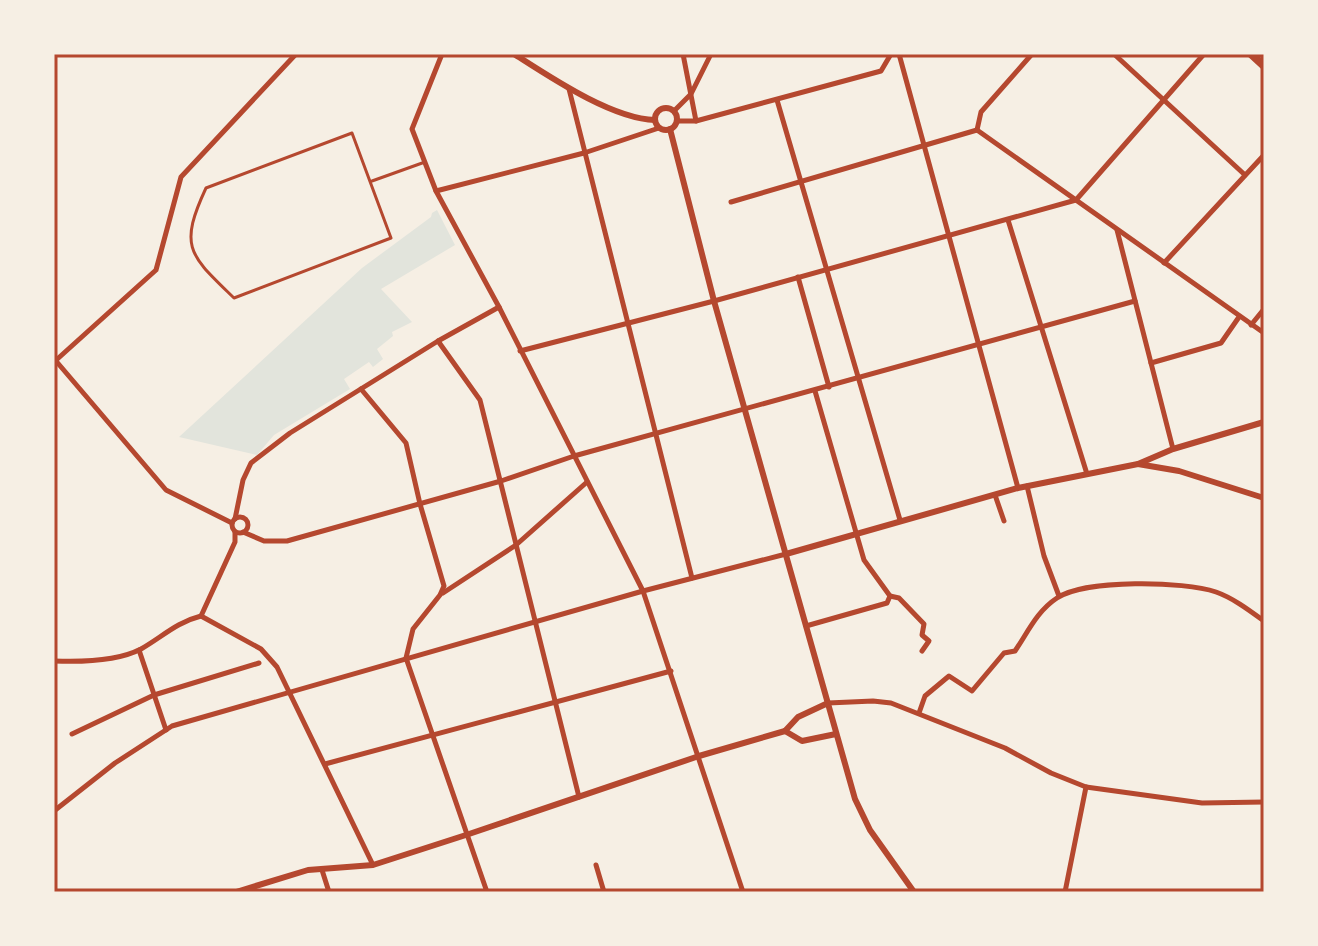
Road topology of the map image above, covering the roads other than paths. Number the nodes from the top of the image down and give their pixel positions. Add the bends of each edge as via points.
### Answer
1 (296, 54) edge
2 (442, 54) edge
3 (514, 54) edge
4 (683, 54) edge
5 (711, 54) edge
6 (891, 54) edge
7 (899, 54) edge
8 (1032, 54) edge
9 (1114, 54) edge
10 (1204, 54) edge
11 (1251, 54) edge
12 (1264, 66) edge
13 (569, 89) junction
14 (691, 94) junction
15 (777, 100) junction
16 (1163, 100) junction
17 (674, 111) junction
18 (655, 120) junction
19 (677, 121) junction
20 (696, 121) junction
21 (659, 128) junction
22 (670, 129) junction
23 (977, 130) junction
24 (925, 146) junction
25 (584, 153) junction
26 (1264, 155) edge
27 (425, 162) junction
28 (1245, 175) junction
29 (371, 182) junction
30 (801, 183) junction
31 (436, 191) junction
32 (1076, 200) junction
33 (731, 202) dead end
34 (1008, 220) junction
35 (1116, 228) junction
36 (949, 236) junction
37 (1164, 263) junction
38 (827, 269) junction
39 (798, 277) junction
40 (714, 301) junction
41 (1135, 301) junction
42 (499, 307) junction
43 (1264, 309) edge
44 (1239, 317) junction
45 (626, 323) junction
46 (1251, 325) junction
47 (1043, 327) junction
48 (1264, 333) edge
49 (438, 341) junction
50 (979, 344) junction
51 (520, 351) junction
52 (55, 361) edge
53 (1151, 363) junction
54 (858, 378) junction
55 (829, 387) junction
56 (361, 389) junction
57 (815, 391) junction
58 (745, 411) junction
59 (1264, 422) edge
60 (658, 434) junction
61 (1173, 449) junction
62 (574, 456) junction
63 (1138, 464) junction
64 (1087, 474) junction
65 (501, 481) junction
66 (587, 482) junction
67 (1027, 486) junction
68 (1018, 488) junction
69 (995, 495) junction
70 (1264, 498) edge
71 (420, 504) junction
72 (900, 520) junction
73 (234, 521) junction
74 (1004, 521) dead end
75 (235, 532) junction
76 (243, 532) junction
77 (856, 535) junction
78 (516, 545) junction
79 (786, 554) junction
80 (692, 578) junction
81 (643, 591) junction
82 (440, 595) junction
83 (890, 596) junction
84 (1059, 596) junction
85 (201, 616) junction
86 (1264, 621) edge
87 (534, 622) junction
88 (806, 626) junction
89 (139, 650) junction
90 (922, 651) dead end
91 (406, 658) junction
92 (54, 661) edge
93 (259, 663) dead end
94 (671, 671) junction
95 (289, 693) junction
96 (154, 695) junction
97 (555, 701) junction
98 (828, 703) junction
99 (919, 713) junction
100 (166, 730) junction
101 (785, 731) junction
102 (433, 733) junction
103 (72, 734) dead end
104 (836, 734) junction
105 (699, 756) junction
106 (325, 764) junction
107 (1086, 787) junction
108 (579, 797) junction
109 (1264, 802) edge
110 (54, 811) edge
111 (469, 834) junction
112 (373, 865) junction
113 (596, 865) dead end
114 (322, 870) junction
115 (236, 892) edge
116 (329, 892) edge
117 (487, 892) edge
118 (604, 892) edge
119 (743, 892) edge
120 (914, 892) edge
121 (1065, 892) edge

1 - 52 street via 181,177 156,270
2 - 27 street via 412,129
3 - 13 street
4 - 14 street
5 - 14 street
6 - 15 street via 881,71
7 - 24 street
8 - 23 street via 981,112
9 - 16 street
10 - 16 street
11 - 12 main road
13 - 18 street via 640,120
13 - 25 street
14 - 17 street
14 - 20 street
15 - 20 street
15 - 30 street
16 - 28 street
16 - 32 street
17 - 18 street via 663,108
17 - 19 street
18 - 21 street
19 - 20 street
19 - 22 street
21 - 22 street
21 - 25 street
22 - 40 street
23 - 24 street
23 - 32 street
24 - 30 street
24 - 36 street
25 - 31 street
25 - 45 street
26 - 28 street
27 - 29 lane
27 - 31 street
28 - 37 street
29 - 29 lane via 352,133 206,188 191,220 190,242 200,265 234,298 391,238
30 - 33 street
30 - 38 street
31 - 42 street
32 - 34 street
32 - 35 street
34 - 36 street
34 - 47 street
35 - 37 street
35 - 41 street
36 - 38 street
36 - 50 street
37 - 44 street
38 - 39 street
38 - 54 street
39 - 40 street
39 - 55 street
40 - 45 street
40 - 58 street
41 - 47 street
41 - 53 street
42 - 49 street
42 - 51 street
43 - 46 street
44 - 46 street
44 - 53 street via 1221,343
45 - 51 street
45 - 60 street
46 - 48 street
47 - 50 street
47 - 64 street
49 - 56 street
49 - 65 street via 480,400
50 - 54 street
50 - 68 street
51 - 62 street
52 - 73 street via 166,490
53 - 61 street
54 - 55 street
54 - 72 street
55 - 57 street
56 - 71 street via 406,443
56 - 73 street via 251,463
57 - 58 street
57 - 77 street
58 - 60 street
58 - 79 street
59 - 61 street
60 - 62 street
60 - 80 street
61 - 63 street
62 - 65 street
62 - 66 street
63 - 64 street
63 - 70 street
64 - 67 street
65 - 71 street
65 - 78 street
66 - 78 street
66 - 81 street
67 - 68 street
67 - 84 street
68 - 69 street
69 - 72 street
69 - 74 street
71 - 76 street via 287,541 264,541
71 - 82 street via 444,586
72 - 77 street
73 - 75 street
73 - 76 street via 246,521
75 - 76 street
75 - 85 street
77 - 79 street
77 - 83 street via 870,571
78 - 82 street
78 - 87 street
79 - 80 street
79 - 88 street
80 - 81 street
81 - 87 street
81 - 94 street
82 - 91 street via 413,629
83 - 88 street via 887,603
83 - 90 street via 899,598 924,624 922,635 929,641
84 - 86 street via 1129,583 1179,584 1216,592
84 - 99 street via 1038,614 1015,651 1004,653 972,691 949,676 925,696
85 - 89 street
85 - 95 street via 261,649
87 - 91 street
87 - 97 street
88 - 98 street
89 - 92 street via 89,661
89 - 96 street
91 - 95 street
91 - 102 street
93 - 96 street
94 - 97 street
94 - 105 street
95 - 100 street
95 - 106 street
96 - 100 street
96 - 103 street
97 - 102 street
97 - 108 street
98 - 99 street via 873,701
98 - 101 street via 798,717
98 - 104 street
99 - 107 street
100 - 110 street
101 - 104 street via 802,741
101 - 105 street
102 - 106 street
102 - 111 street
104 - 120 street via 870,830
105 - 108 street
105 - 119 street
106 - 112 street
107 - 109 street via 1202,803
107 - 121 street
108 - 111 street
111 - 112 street
111 - 117 street
112 - 114 street
113 - 118 street
114 - 115 street
114 - 116 street

